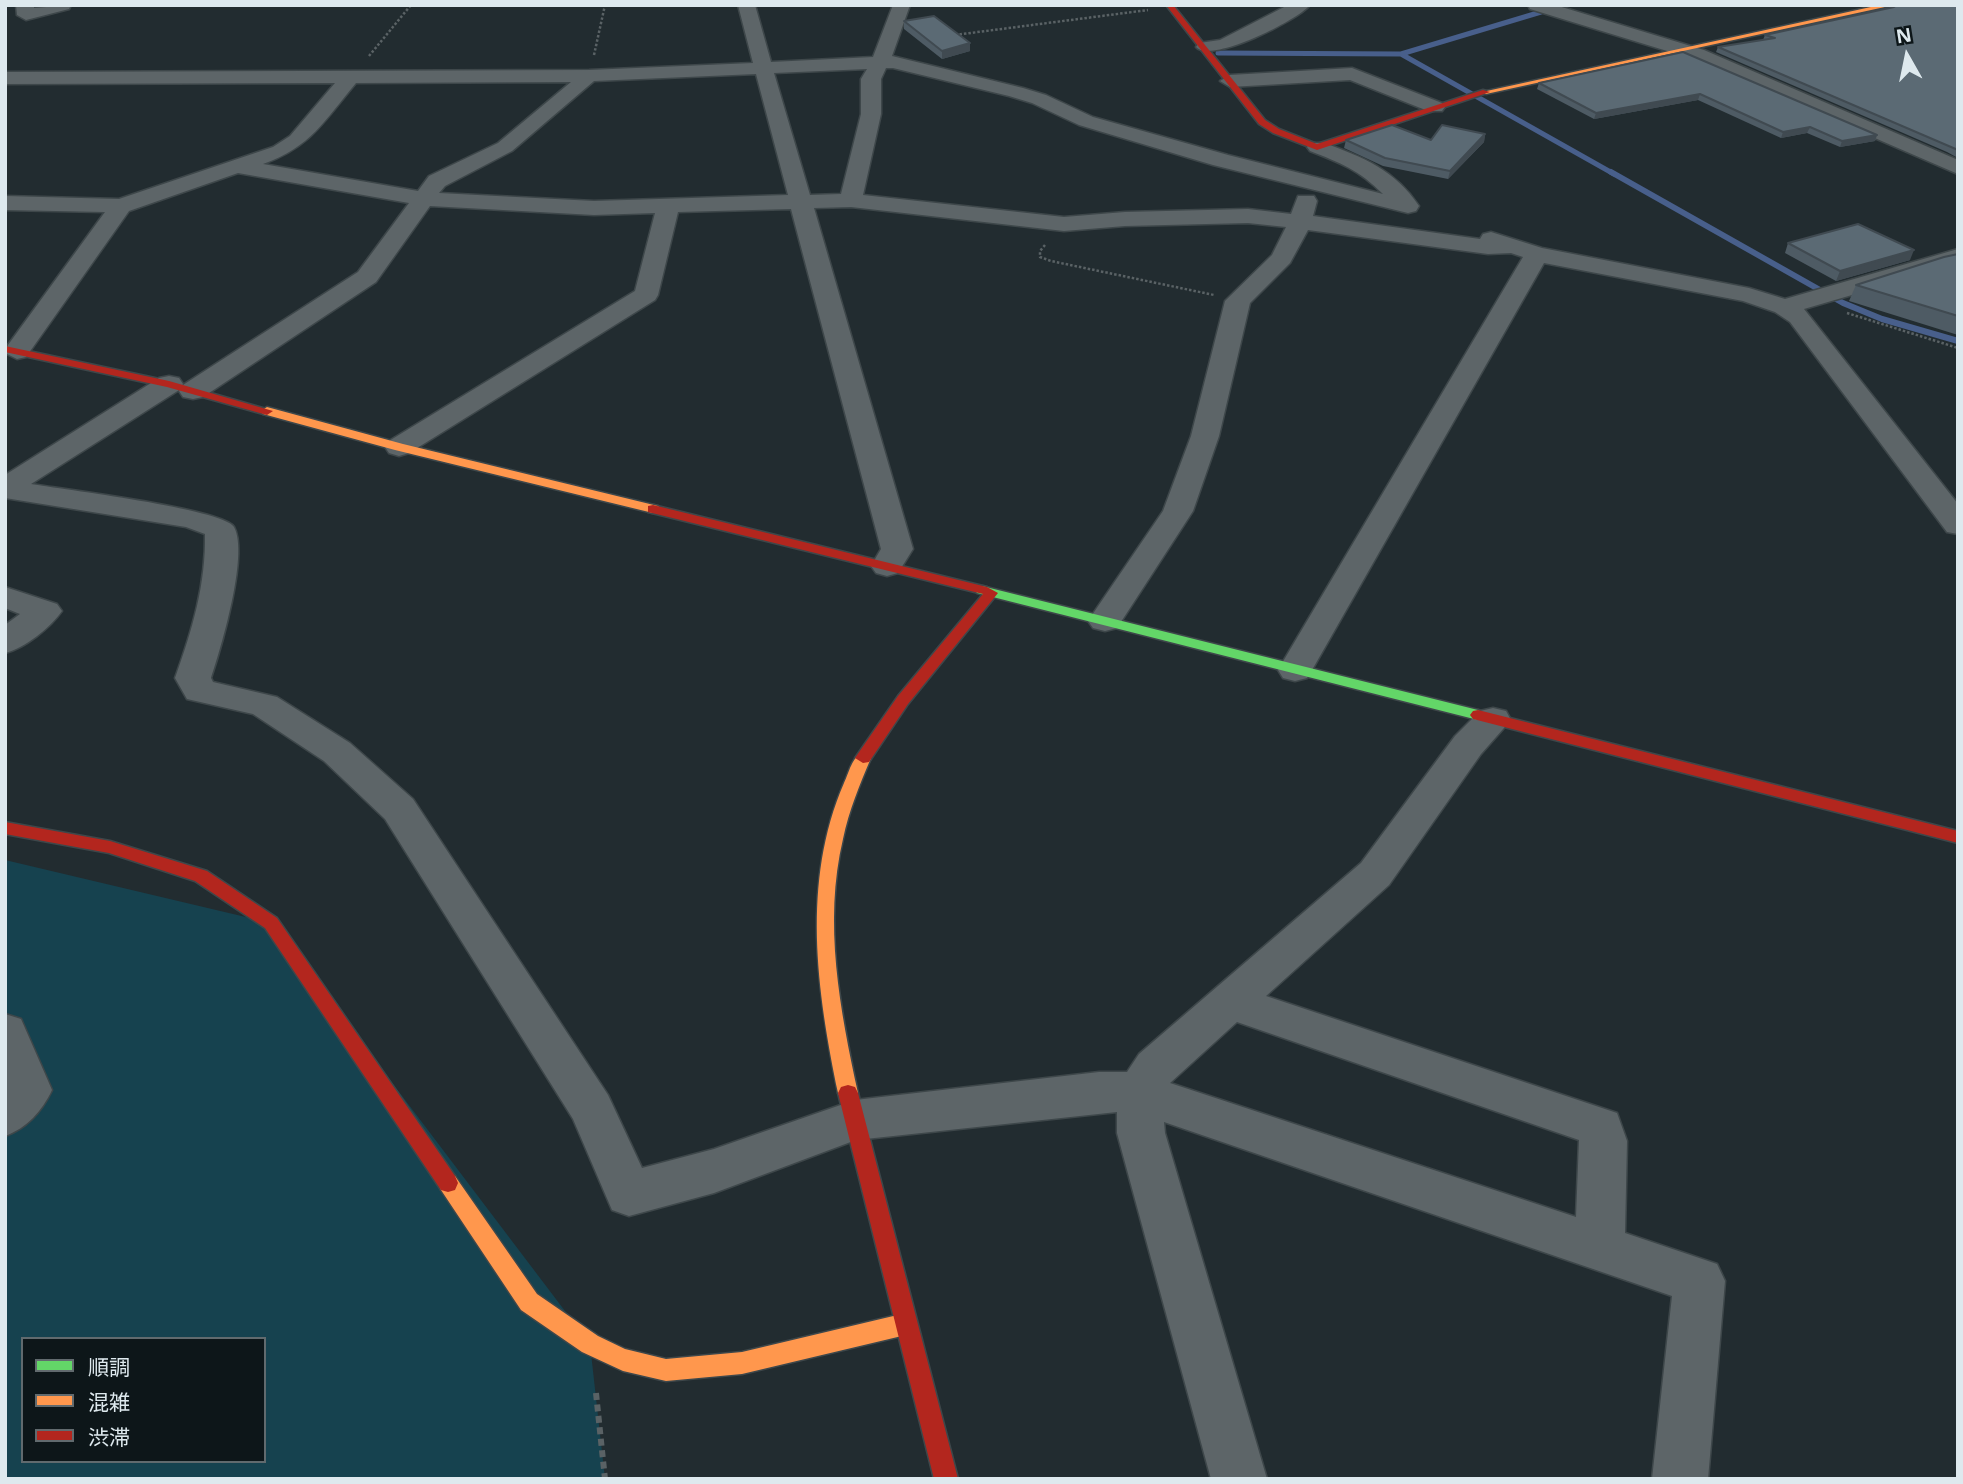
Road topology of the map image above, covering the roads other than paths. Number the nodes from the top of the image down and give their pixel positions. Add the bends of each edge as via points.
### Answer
1 (42, 5) edge
2 (62, 5) edge
3 (746, 5) edge
4 (902, 5) edge
5 (1302, 5) edge
6 (1536, 5) edge
7 (1891, 5) edge
8 (1170, 6) edge
9 (22, 14) edge
10 (1205, 47) junction
11 (1680, 50) junction
12 (880, 64) junction
13 (765, 69) junction
14 (351, 76) junction
15 (589, 76) junction
16 (5, 78) edge
17 (1230, 80) junction
18 (1435, 107) junction
19 (1317, 147) junction
20 (237, 166) junction
21 (1958, 168) edge
22 (1317, 184) junction
23 (424, 199) junction
24 (851, 200) junction
25 (1402, 202) junction
26 (802, 203) junction
27 (5, 204) edge
28 (121, 206) junction
29 (668, 207) junction
30 (1300, 222) junction
31 (1525, 250) junction
32 (1958, 257) edge
33 (1795, 303) junction
34 (11, 350) edge
35 (181, 388) junction
36 (399, 447) junction
37 (1947, 487) edge
38 (5, 488) edge
39 (1958, 525) edge
40 (887, 566) junction
41 (991, 593) junction
42 (5, 597) edge
43 (1105, 621) junction
44 (5, 642) edge
45 (1295, 670) junction
46 (1493, 720) junction
47 (5, 828) edge
48 (1958, 837) edge
49 (1230, 1002) junction
50 (5, 1032) edge
51 (1140, 1092) junction
52 (5, 1116) edge
53 (855, 1120) junction
54 (1601, 1248) junction
55 (906, 1324) junction
56 (946, 1479) edge
57 (1239, 1479) edge
58 (1680, 1479) edge

1 - 9 street
2 - 9 street
3 - 13 street
4 - 12 street
5 - 10 street via 1224,45
6 - 11 street
7 - 11 street
8 - 10 street
10 - 17 street
11 - 18 street via 1474,94
11 - 21 street
12 - 13 street
12 - 22 street via 893,62 1016,92 1086,121
12 - 24 street via 871,79 871,114
13 - 15 street
13 - 26 street
14 - 15 street
14 - 16 street
14 - 20 street via 297,140
15 - 23 street via 505,147 437,181
17 - 18 street via 1352,74
17 - 19 street via 1262,122
18 - 19 street
19 - 25 street via 1374,172
20 - 23 street
20 - 28 street
22 - 25 street
22 - 30 street via 1304,204
23 - 29 street
23 - 35 street via 367,277
24 - 26 street
24 - 30 street via 1064,224 1248,216
25 - 31 street via 1415,212
26 - 29 street
26 - 40 street via 897,550
27 - 28 street
28 - 34 street
29 - 36 street via 646,295
30 - 31 street
30 - 43 street via 1282,258 1238,301 1205,436 1178,511
31 - 33 street
31 - 45 street
32 - 33 street
33 - 37 street via 1799,317
34 - 35 street
35 - 36 street
35 - 38 street
36 - 40 street
37 - 39 street
38 - 53 street via 192,519 220,529 215,598 193,678 200,691 264,705 337,752 399,809 592,1109 629,1195 714,1171
40 - 41 street
41 - 43 street
41 - 53 street via 906,695 863,759 838,817 823,901 825,975
42 - 44 street via 45,611
43 - 45 street
45 - 46 street
46 - 48 street
46 - 49 street via 1468,745 1376,874
47 - 55 street via 110,847 201,876 271,923 529,1301 590,1343 624,1360 666,1370 742,1363
49 - 51 street via 1155,1068
49 - 54 street via 1600,1127
50 - 52 street via 29,1090
51 - 53 street via 1099,1092
51 - 54 street
51 - 57 street via 1141,1133
53 - 55 street
54 - 58 street via 1699,1281
55 - 56 street

